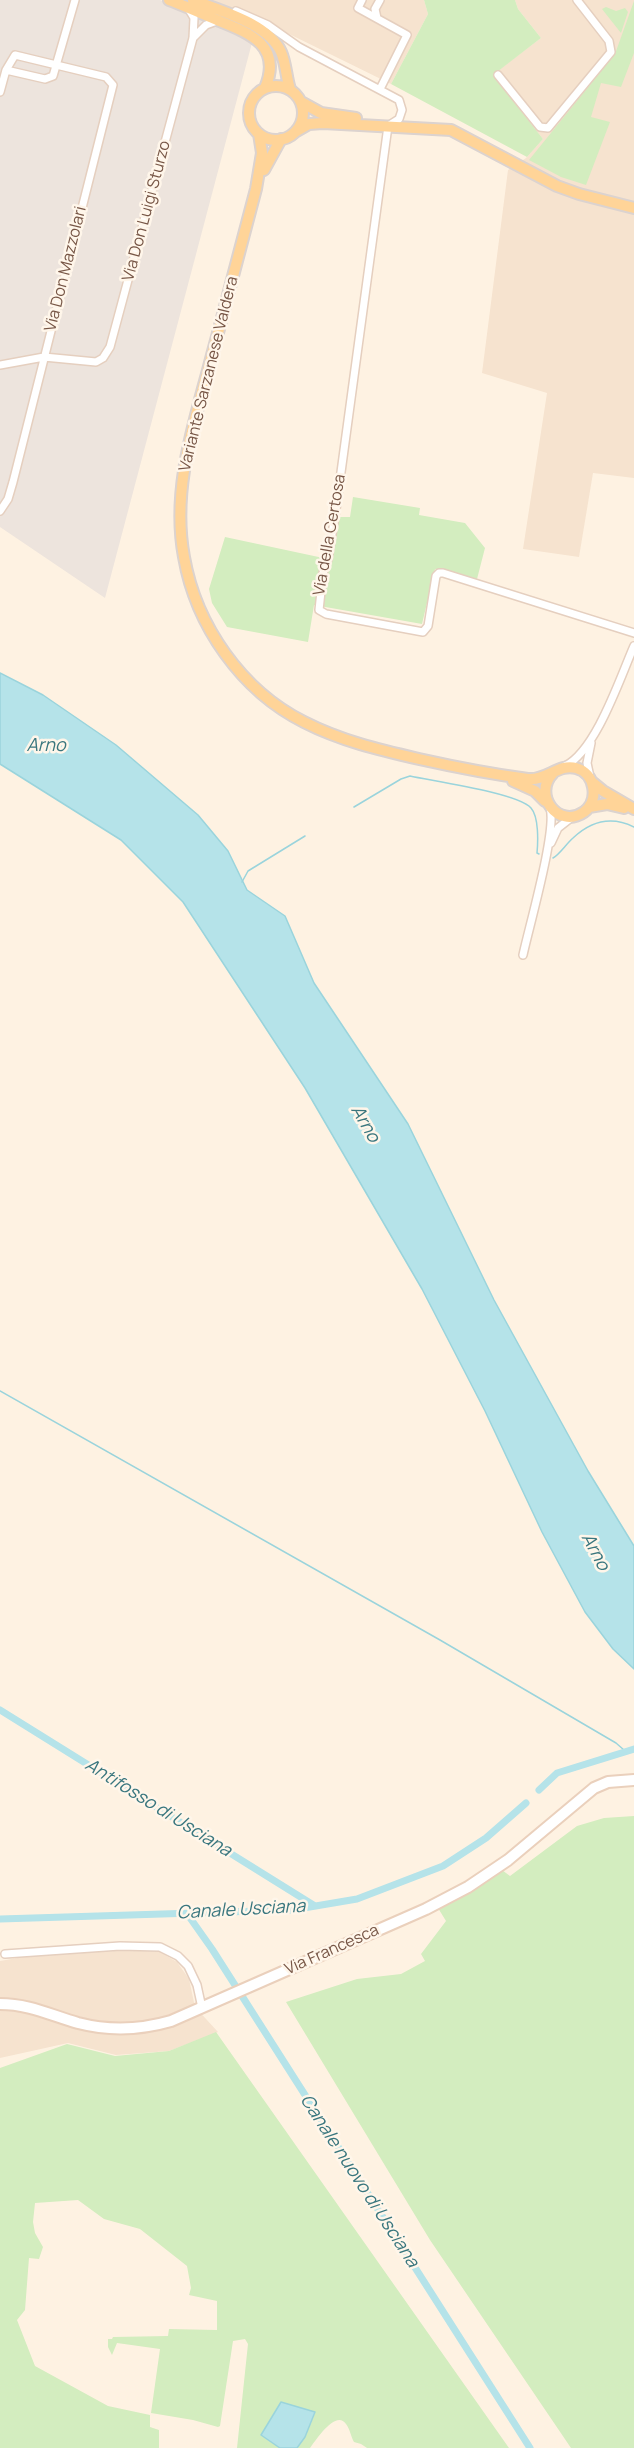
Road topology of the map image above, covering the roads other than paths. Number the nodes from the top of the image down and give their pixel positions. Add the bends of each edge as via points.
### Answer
1 (75, 0) edge
2 (169, 0) edge
3 (362, 0) edge
4 (380, 0) edge
5 (577, 0) edge
6 (190, 4) edge
7 (225, 7) dead end
8 (377, 18) junction
9 (219, 21) junction
10 (193, 38) junction
11 (57, 66) junction
12 (6, 70) junction
13 (498, 75) dead end
14 (265, 87) junction
15 (290, 89) junction
16 (380, 89) junction
17 (0, 92) edge
18 (301, 102) junction
19 (388, 126) junction
20 (295, 132) junction
21 (259, 134) junction
22 (281, 139) junction
23 (256, 189) junction
24 (634, 208) edge
25 (44, 357) junction
26 (0, 365) edge
27 (0, 511) edge
28 (634, 633) edge
29 (634, 646) edge
30 (592, 738) junction
31 (557, 771) junction
32 (484, 772) junction
33 (591, 780) junction
34 (548, 805) junction
35 (589, 807) junction
36 (634, 809) edge
37 (574, 816) junction
38 (547, 850) junction
39 (524, 955) dead end
40 (634, 1780) edge
41 (5, 1954) dead end
42 (0, 2004) edge
43 (13, 2004) junction
44 (206, 2006) junction
45 (0, 2012) edge

1 - 11 street
2 - 6 main road
3 - 8 street via 358,8
4 - 8 street via 375,9
5 - 13 street via 609,41 611,52 548,128 540,127
6 - 9 main road
6 - 10 street, Via Don Luigi Sturzo
6 - 15 main road via 254,25 268,34 282,54
7 - 16 street via 268,25 299,47
8 - 16 street via 407,36
9 - 10 street via 206,25
9 - 14 main road via 248,33 264,46 270,64
10 - 25 street, Via Don Luigi Sturzo via 110,347 96,362
11 - 12 street via 54,75 47,79
11 - 12 street, Via Don Mazzolari via 15,55
11 - 25 street, Via Don Mazzolari via 106,78 113,88
12 - 17 street
14 - 15 main road via 278,85
14 - 21 main road via 254,96 249,109 251,123
15 - 18 main road
16 - 19 street via 399,100 402,107 399,119
18 - 19 main road via 321,113
18 - 20 main road via 303,118
19 - 20 main road via 312,123
19 - 24 main road via 457,132 557,186
19 - 28 street, Via della Certosa via 319,610 423,632 428,626 436,576 441,573
20 - 22 main road
21 - 22 main road
21 - 23 main road via 262,153
22 - 23 main road via 268,158
23 - 32 main road, Variante Sarzanese Valdera via 184,471 182,543 197,602 214,636 238,669 262,693 297,718 365,746
25 - 26 street
25 - 27 street, Via Don Mazzolari via 13,482
29 - 30 street
30 - 31 street via 575,760
30 - 33 street via 587,763
31 - 32 main road, Variante Sarzanese Valdera via 532,779
31 - 33 main road via 570,767
31 - 34 main road via 545,786
32 - 34 main road, Variante Sarzanese Valdera via 529,787
33 - 35 main road via 594,796
33 - 36 main road
34 - 37 main road via 560,815
34 - 38 street via 552,823
35 - 36 main road via 607,804
35 - 37 main road
37 - 38 street via 558,828
38 - 39 street
40 - 44 main road, Via Francesca via 608,1782 594,1788 508,1860 454,1895
41 - 44 street via 160,1947 188,1966
42 - 43 main road, Via Francesca
43 - 44 main road, Via Francesca via 34,2007 78,2023 120,2029 163,2024
43 - 45 main road

